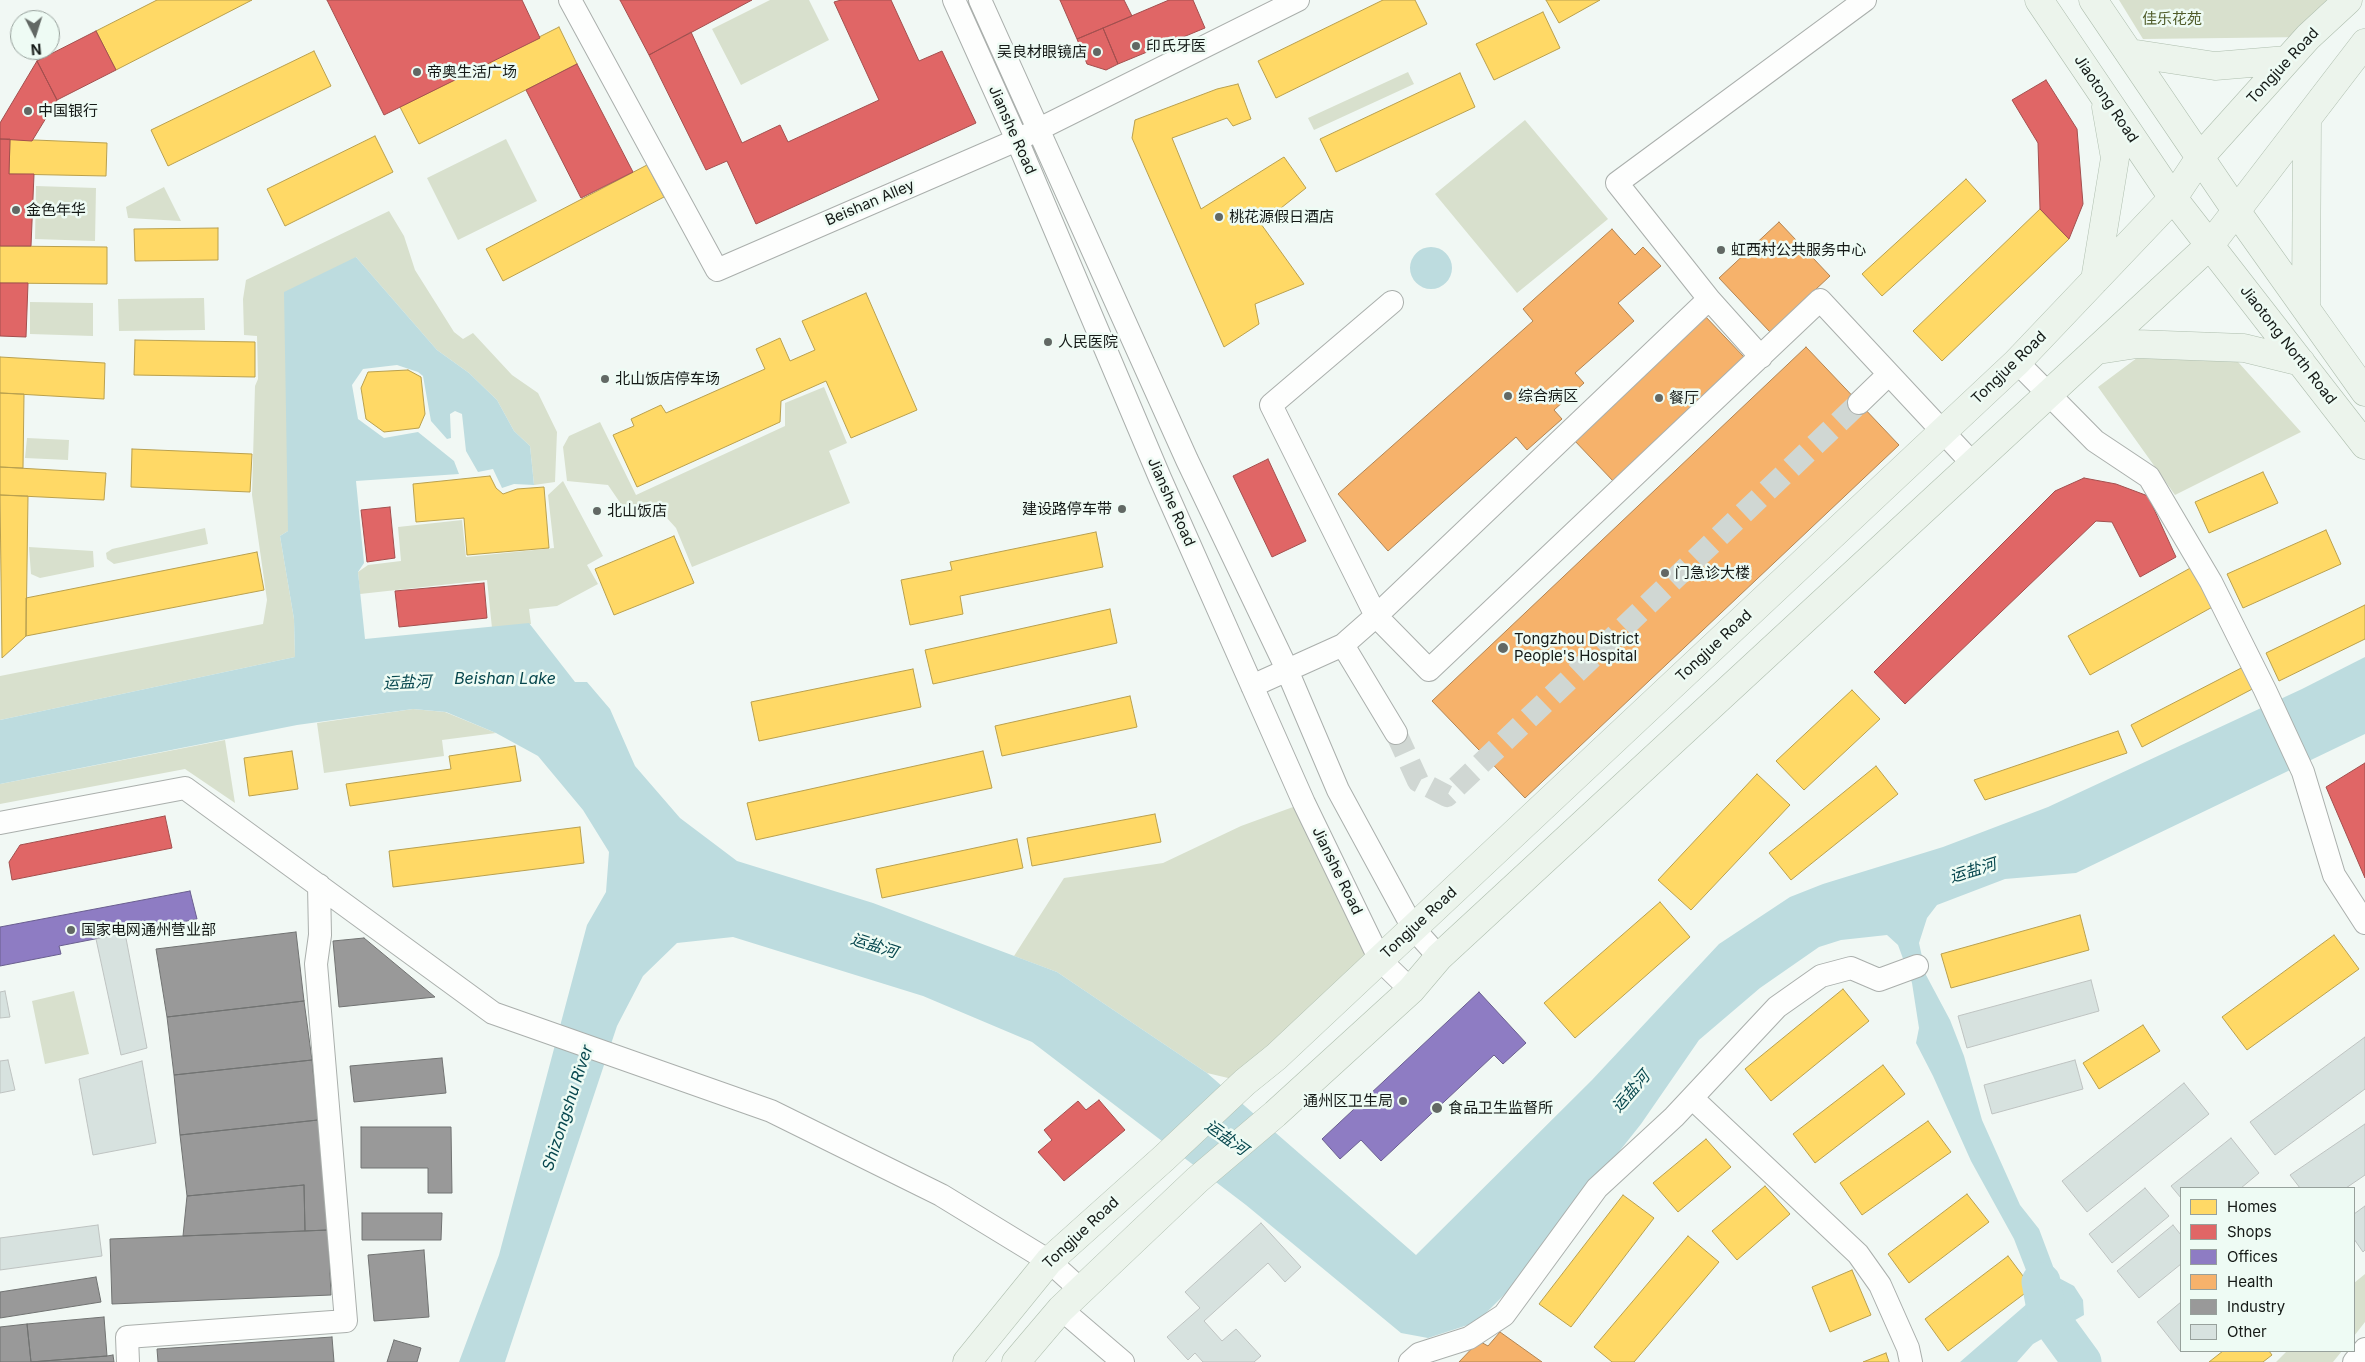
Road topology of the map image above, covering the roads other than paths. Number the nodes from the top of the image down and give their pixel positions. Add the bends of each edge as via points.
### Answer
1 (570, 0) edge
2 (954, 0) edge
3 (980, 0) edge
4 (1298, 0) edge
5 (1865, 0) edge
6 (2039, 0) edge
7 (2093, 0) edge
8 (2348, 0) edge
9 (2365, 42) edge
10 (2130, 53) junction
11 (2287, 60) junction
12 (2104, 96) junction
13 (2307, 119) junction
14 (1037, 130) junction
15 (1017, 140) junction
16 (2201, 156) junction
17 (2173, 198) junction
18 (2237, 212) junction
19 (2210, 245) junction
20 (2095, 280) junction
21 (1709, 299) junction
22 (1392, 302) dead end
23 (2306, 309) junction
24 (2098, 350) junction
25 (1761, 357) junction
26 (2017, 362) junction
27 (2301, 362) junction
28 (1889, 374) junction
29 (2365, 392) edge
30 (2051, 394) junction
31 (1859, 403) tunnel mouth
32 (2365, 445) edge
33 (1972, 464) junction
34 (1376, 616) junction
35 (1343, 645) junction
36 (1252, 686) junction
37 (1396, 733) tunnel mouth
38 (0, 823) edge
39 (319, 885) junction
40 (2365, 923) edge
41 (1413, 928) junction
42 (1439, 957) junction
43 (1380, 960) junction
44 (1917, 966) dead end
45 (1411, 990) junction
46 (1692, 1098) junction
47 (1049, 1261) junction
48 (1082, 1290) junction
49 (1061, 1309) junction
50 (2365, 1348) edge
51 (128, 1362) edge
52 (968, 1362) edge
53 (1016, 1362) edge
54 (1123, 1362) edge
55 (1410, 1362) edge
56 (1911, 1362) edge
57 (2354, 1362) edge

1 - 15 street, Beishan Alley via 718,270
2 - 15 street, Jianshe Road
3 - 14 street, Jianshe Road
4 - 14 street, Beishan Alley
5 - 21 street via 1617,183
6 - 12 main road, Jiaotong Road
7 - 10 main road
8 - 11 main road, Tongjue Road
9 - 13 main road
10 - 11 main road via 2215,66
10 - 16 main road
11 - 16 main road, Tongjue Road
12 - 17 main road, Jiaotong Road
12 - 20 main road via 2115,158
13 - 18 main road
13 - 23 main road
14 - 15 street, Beishan Alley
14 - 41 street, Jianshe Road via 1186,460 1284,664 1338,790
15 - 36 street, Jianshe Road via 1150,456
16 - 17 main road, Tongjue Road
16 - 18 main road
17 - 19 main road, Jiaotong Road
17 - 20 main road, Tongjue Road
18 - 19 main road
18 - 23 main road
19 - 24 main road
19 - 27 main road, Jiaotong North Road
20 - 26 main road, Tongjue Road
21 - 25 street
21 - 34 street
22 - 34 street via 1271,405
23 - 29 main road
24 - 27 main road via 2137,344 2244,348
24 - 30 main road
25 - 28 street via 1820,300
25 - 34 street via 1429,670
26 - 30 street
26 - 41 main road, Tongjue Road
27 - 32 main road, Jiaotong North Road
28 - 31 street
28 - 33 street
30 - 33 main road
30 - 40 street via 2095,441 2149,477 2211,582 2265,690 2303,772 2334,875
33 - 42 main road
34 - 35 street
35 - 36 street
35 - 37 street
36 - 43 street, Jianshe Road
38 - 39 street via 185,788
39 - 47 street via 493,1013 771,1111 941,1195
39 - 51 street via 320,935 316,964 346,1321 126,1337
41 - 42 street, Jianshe Road
41 - 43 main road, Tongjue Road
42 - 45 main road
43 - 45 street, Jianshe Road
43 - 47 main road, Tongjue Road
44 - 46 street via 1879,980 1851,968 1821,976 1777,1007
45 - 48 main road via 1197,1180
46 - 55 street via 1597,1188 1504,1316 1469,1338 1419,1354
46 - 56 street via 1858,1254 1880,1285
47 - 48 street
47 - 52 main road, Tongjue Road
48 - 49 main road
49 - 53 main road
49 - 54 street
50 - 57 street

